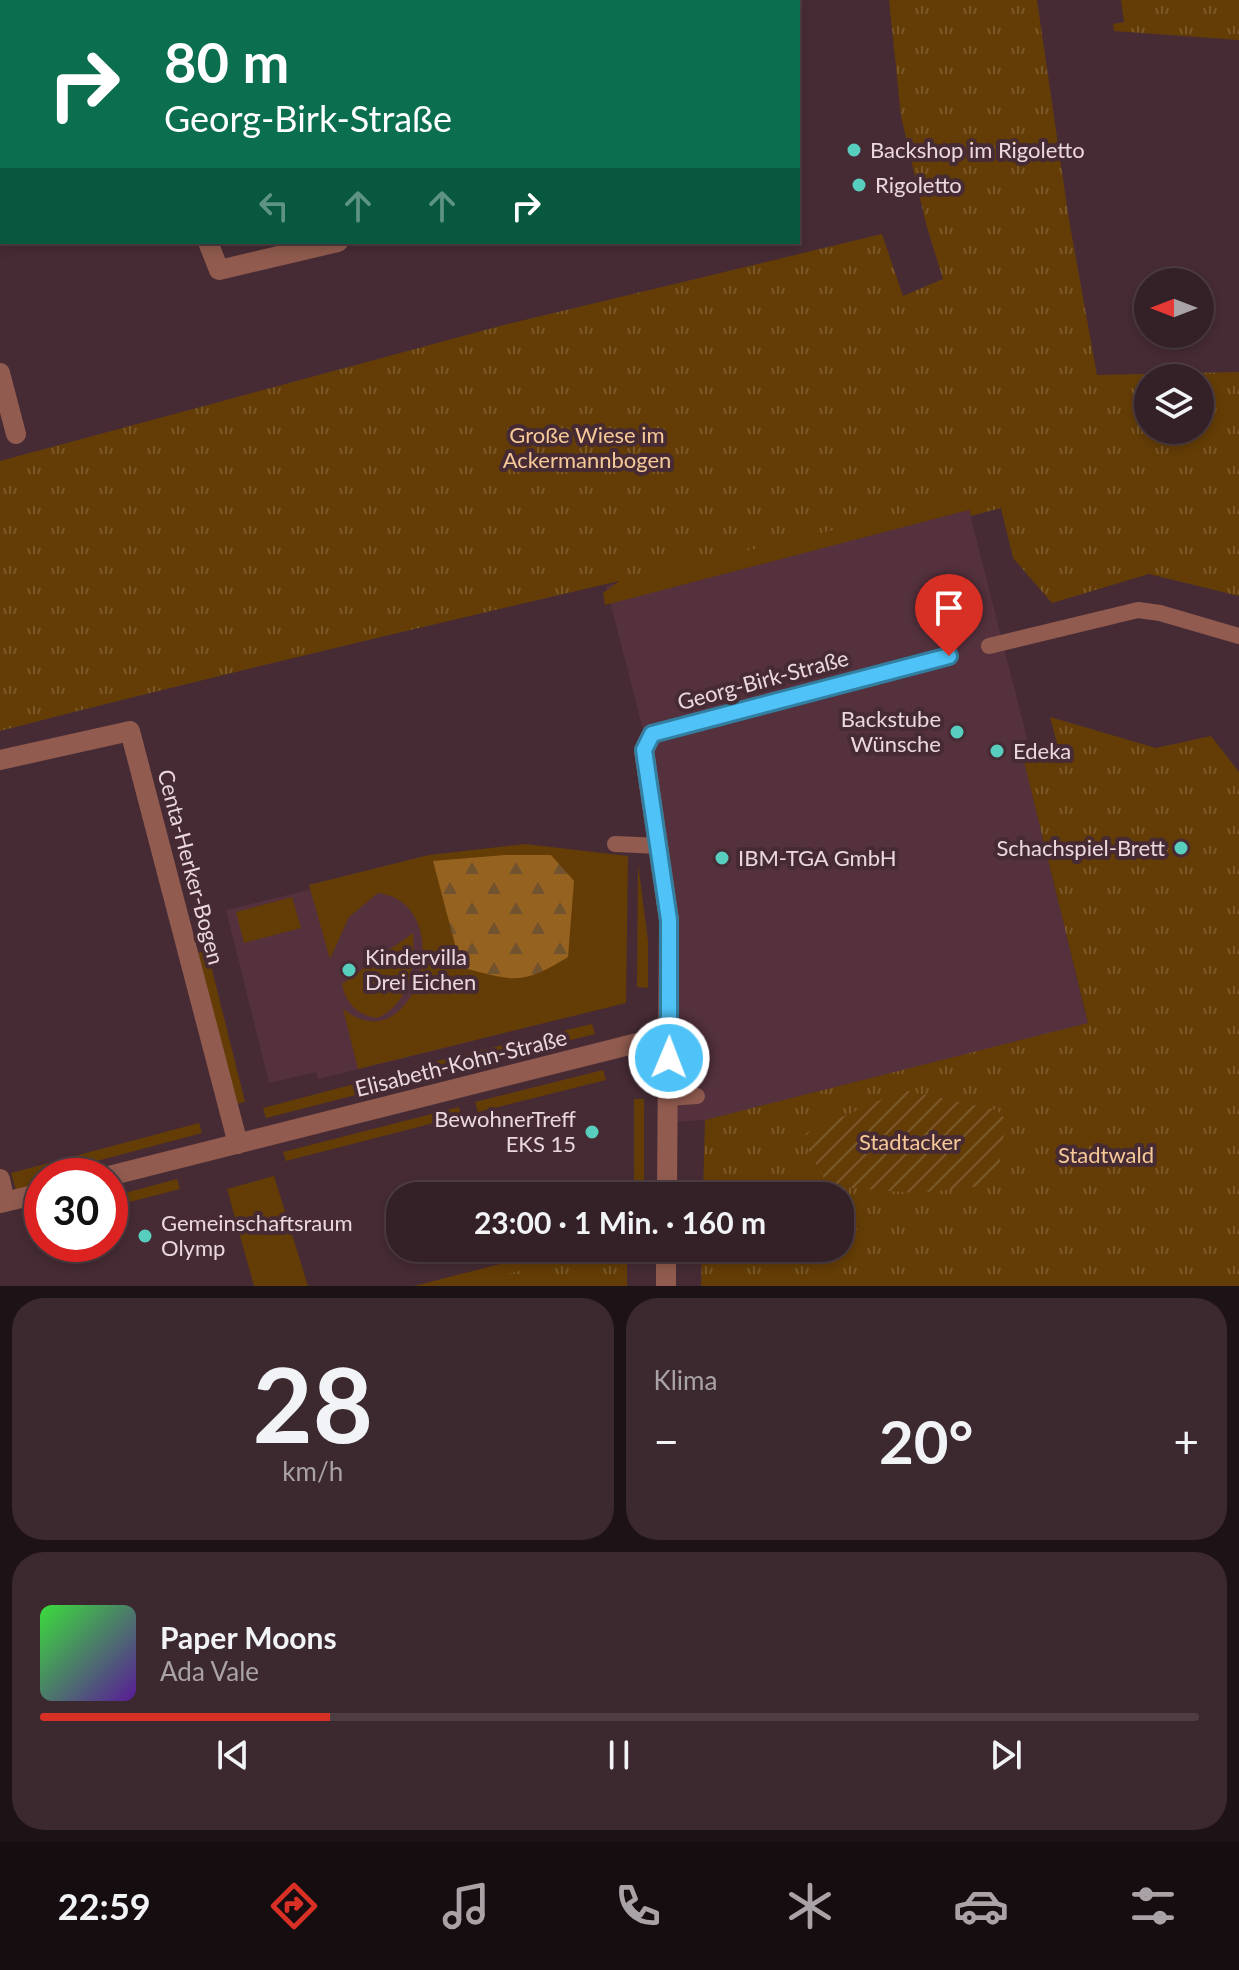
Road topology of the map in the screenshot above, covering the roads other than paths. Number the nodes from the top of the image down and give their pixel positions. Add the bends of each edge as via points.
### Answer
1 (209, 244) edge
2 (330, 244) edge
3 (0, 373) edge
4 (16, 434) dead end
5 (1239, 636) edge
6 (989, 646) dead end
7 (949, 656) dead end
8 (652, 734) joint
9 (0, 760) edge
10 (615, 844) dead end
11 (660, 846) junction
12 (669, 1035) junction
13 (697, 1096) dead end
14 (668, 1098) junction
15 (238, 1144) junction
16 (128, 1171) edge
17 (0, 1179) edge
18 (667, 1182) edge
19 (24, 1198) edge
20 (3, 1203) edge
21 (666, 1262) edge
22 (666, 1286) edge

1 - 2 street via 219,270
3 - 4 street
5 - 6 lane via 1138,610
7 - 8 lane, Georg-Birk-Straße
8 - 11 street, Georg-Birk-Straße via 644,750
9 - 15 street, Centa-Herker-Bogen via 130,731
10 - 11 lane
11 - 12 street, Georg-Birk-Straße via 669,920
12 - 14 street
12 - 15 street, Elisabeth-Kohn-Straße
13 - 14 lane
14 - 18 street
15 - 16 street, Elisabeth-Kohn-Straße
17 - 20 street
19 - 20 street
21 - 22 street

